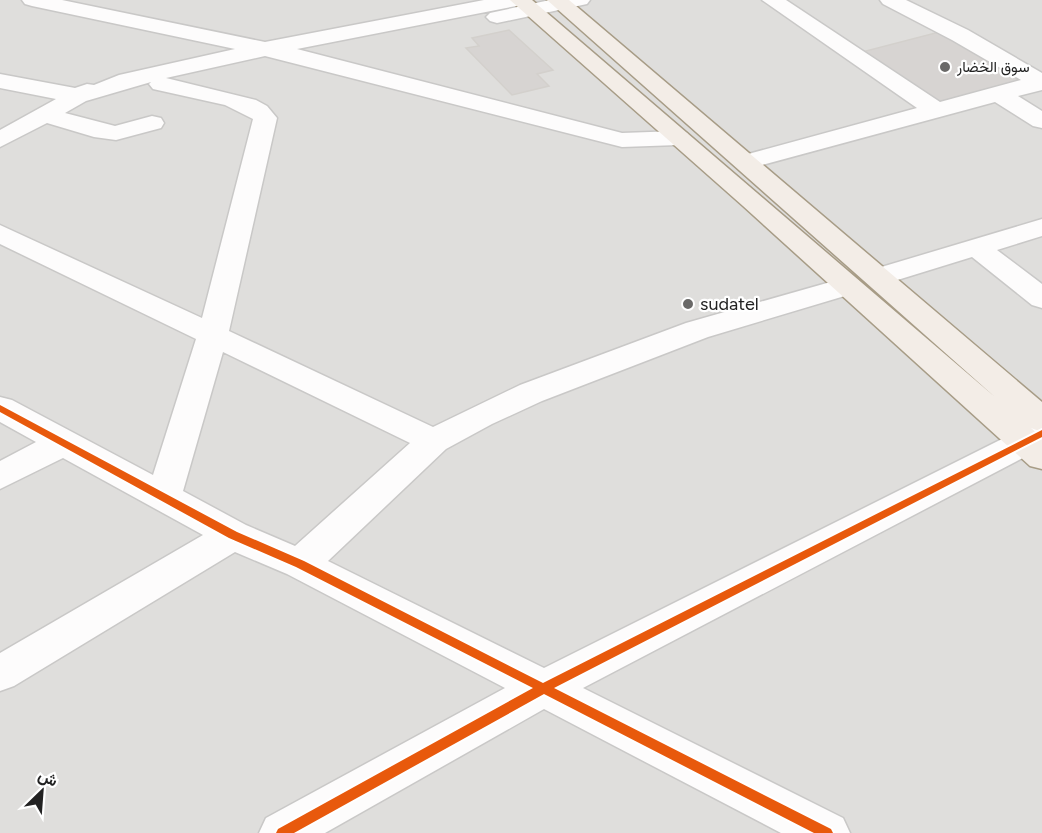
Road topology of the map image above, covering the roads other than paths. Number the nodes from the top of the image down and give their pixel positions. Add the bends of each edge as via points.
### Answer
1 (32, 0) edge
2 (772, 0) edge
3 (890, 0) edge
4 (566, 1) edge
5 (522, 3) edge
6 (191, 32) junction
7 (265, 49) junction
8 (289, 54) junction
9 (0, 81) edge
10 (1042, 82) edge
11 (161, 84) junction
12 (102, 90) junction
13 (997, 93) junction
14 (78, 96) junction
15 (935, 110) junction
16 (45, 115) junction
17 (1042, 121) edge
18 (152, 123) dead end
19 (678, 138) junction
20 (0, 140) edge
21 (746, 162) junction
22 (1042, 227) edge
23 (0, 232) edge
24 (978, 248) junction
25 (878, 277) junction
26 (848, 286) junction
27 (1042, 299) edge
28 (213, 335) junction
29 (0, 408) edge
30 (1037, 438) edge
31 (434, 441) junction
32 (63, 443) junction
33 (0, 476) edge
34 (163, 498) junction
35 (233, 535) junction
36 (300, 564) junction
37 (0, 674) edge
38 (542, 689) junction
39 (282, 833) edge
40 (827, 833) edge

1 - 6 street
2 - 15 street
3 - 10 street
4 - 5 street
4 - 21 main road
5 - 7 street
5 - 8 street
5 - 19 main road
6 - 7 street
6 - 14 street
7 - 8 street
7 - 12 street via 119,82
8 - 11 street
8 - 19 street via 622,140
9 - 14 street
10 - 13 street
11 - 12 street
11 - 28 street via 247,105 261,111 265,118
12 - 14 street
13 - 15 street
13 - 17 street
14 - 16 street
15 - 21 street
16 - 18 street via 116,133
16 - 20 street
19 - 26 main road
21 - 25 main road
22 - 24 street
23 - 28 street
24 - 25 street
24 - 27 street
25 - 30 main road
26 - 30 main road
26 - 31 street via 697,330 578,374 480,416
28 - 31 street
28 - 34 street
29 - 32 street
30 - 38 street
31 - 36 street
32 - 33 street
32 - 34 street
34 - 35 street
35 - 36 street
35 - 37 street
36 - 38 street
38 - 39 street
38 - 40 street

